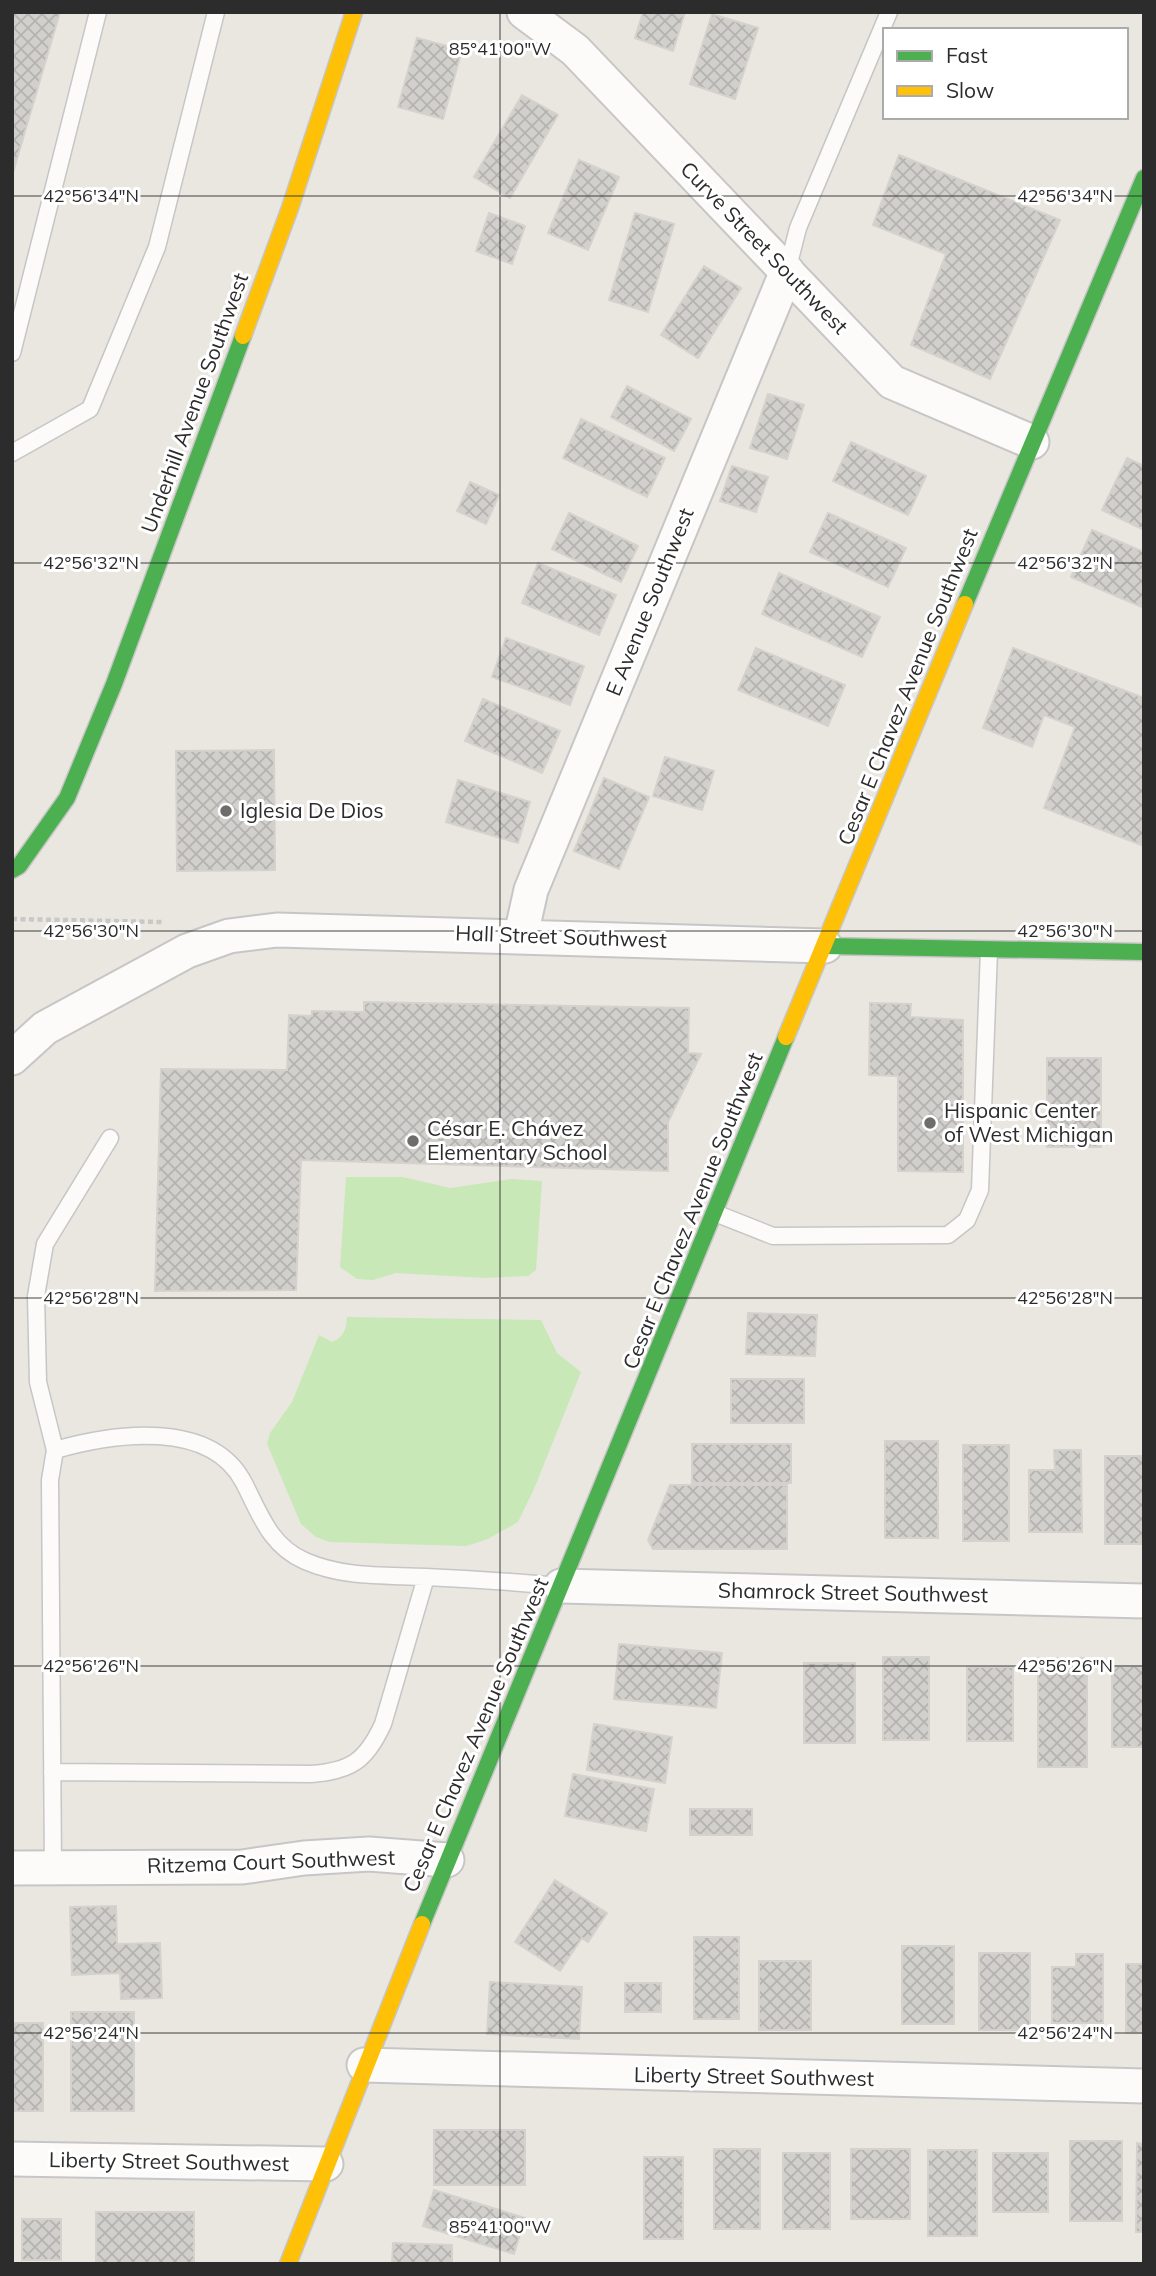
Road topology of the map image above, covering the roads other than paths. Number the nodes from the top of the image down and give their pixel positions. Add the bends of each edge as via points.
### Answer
1 (97, 12) edge
2 (216, 12) edge
3 (354, 12) edge
4 (524, 12) edge
5 (888, 12) edge
6 (1144, 178) edge
7 (787, 271) junction
8 (12, 353) edge
9 (1032, 442) junction
10 (12, 453) edge
11 (12, 870) edge
12 (521, 935) junction
13 (825, 946) junction
14 (1142, 949) edge
15 (989, 950) junction
16 (12, 1058) edge
17 (110, 1138) dead end
18 (715, 1213) junction
19 (55, 1450) junction
20 (426, 1577) junction
21 (561, 1586) junction
22 (1144, 1601) edge
23 (52, 1772) junction
24 (447, 1860) junction
25 (12, 1868) edge
26 (52, 1868) junction
27 (364, 2065) junction
28 (1144, 2086) edge
29 (12, 2159) edge
30 (326, 2164) junction
31 (288, 2264) edge

1 - 8 lane
2 - 10 lane via 157,247 90,409
3 - 11 main road, Underhill Avenue Southwest via 290,208 114,684 67,798
4 - 7 street, Curve Street Southwest via 575,50
5 - 7 lane via 798,228
6 - 9 main road, Cesar E Chavez Avenue Southwest
7 - 9 street, Curve Street Southwest via 892,382
7 - 12 street, E Avenue Southwest via 531,890
9 - 13 main road, Cesar E Chavez Avenue Southwest
12 - 13 street, Hall Street Southwest
12 - 16 street, Hall Street Southwest via 276,930 229,936 187,951 57,1022
13 - 15 main road, Hall Street Southwest
13 - 18 main road, Cesar E Chavez Avenue Southwest
14 - 15 main road, Hall Street Southwest
15 - 18 lane via 980,1190 967,1220 948,1235 773,1236
17 - 19 lane via 45,1244 38,1283 37,1382
18 - 21 main road, Cesar E Chavez Avenue Southwest
19 - 20 lane via 98,1438 147,1436 204,1444 226,1457 244,1481 270,1535 303,1560 345,1574
19 - 23 lane via 50,1480
20 - 21 lane
20 - 23 lane via 383,1724 374,1744 341,1772
21 - 22 street, Shamrock Street Southwest
21 - 24 main road, Cesar E Chavez Avenue Southwest
23 - 26 lane
24 - 26 street, Ritzema Court Southwest via 369,1854 242,1867
24 - 27 main road, Cesar E Chavez Avenue Southwest
25 - 26 street, Ritzema Court Southwest
27 - 28 street, Liberty Street Southwest
27 - 30 main road, Cesar E Chavez Avenue Southwest
29 - 30 street, Liberty Street Southwest
30 - 31 main road, Cesar E Chavez Avenue Southwest

